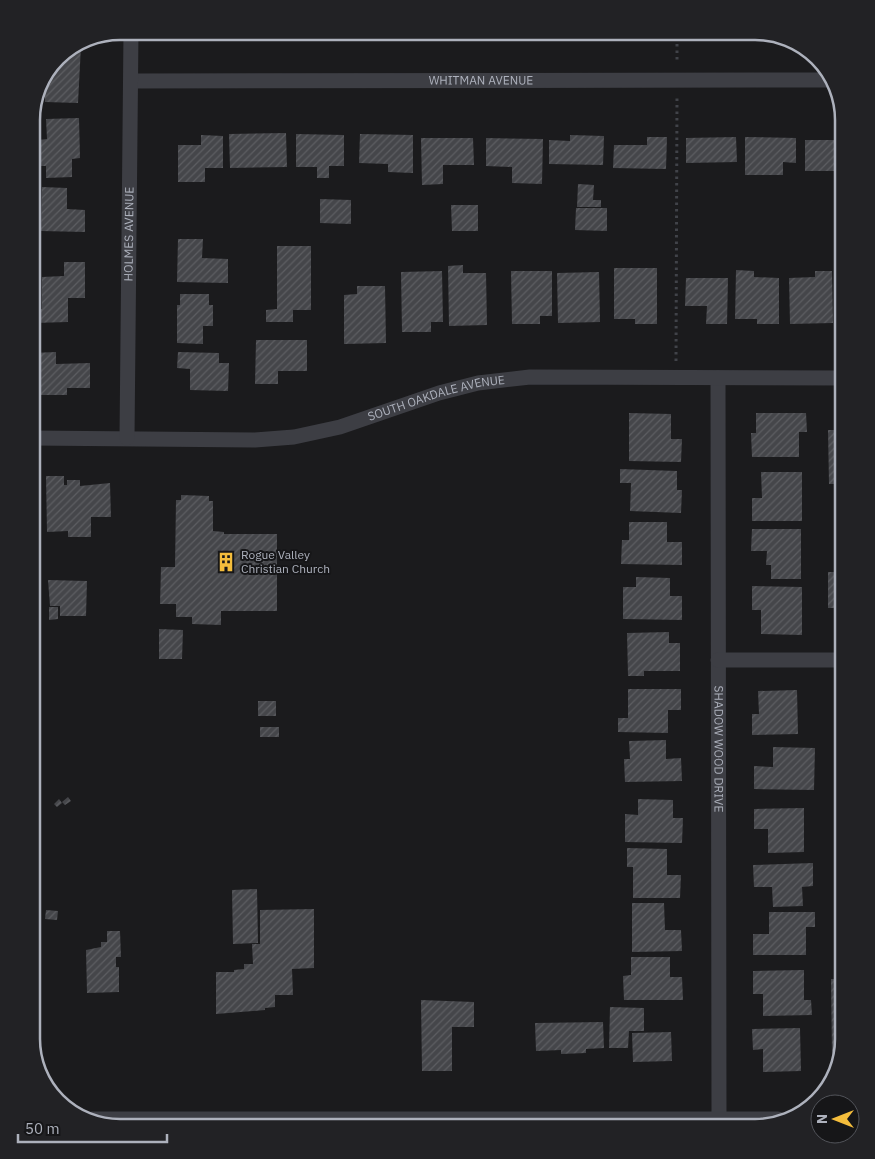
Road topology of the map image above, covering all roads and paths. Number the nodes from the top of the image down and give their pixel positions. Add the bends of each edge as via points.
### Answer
1 (131, 40) edge
2 (677, 40) edge
3 (677, 80) junction
4 (825, 80) edge
5 (131, 81) junction
6 (676, 378) junction
7 (718, 378) junction
8 (835, 378) edge
9 (40, 438) edge
10 (127, 438) junction
11 (718, 660) junction
12 (835, 660) edge
13 (720, 1119) edge

1 - 5 street, HOLMES AVENUE
2 - 3 path
3 - 4 street, WHITMAN AVENUE
3 - 5 street, WHITMAN AVENUE
3 - 6 path
5 - 10 street, HOLMES AVENUE
6 - 7 street, SOUTH OAKDALE AVENUE
6 - 10 street, SOUTH OAKDALE AVENUE via 530,377 478,383 340,427 294,437 255,440
7 - 8 street, SOUTH OAKDALE AVENUE
7 - 11 street, SHADOW WOOD DRIVE
9 - 10 street, SOUTH OAKDALE AVENUE
11 - 12 street
11 - 13 street, SHADOW WOOD DRIVE

